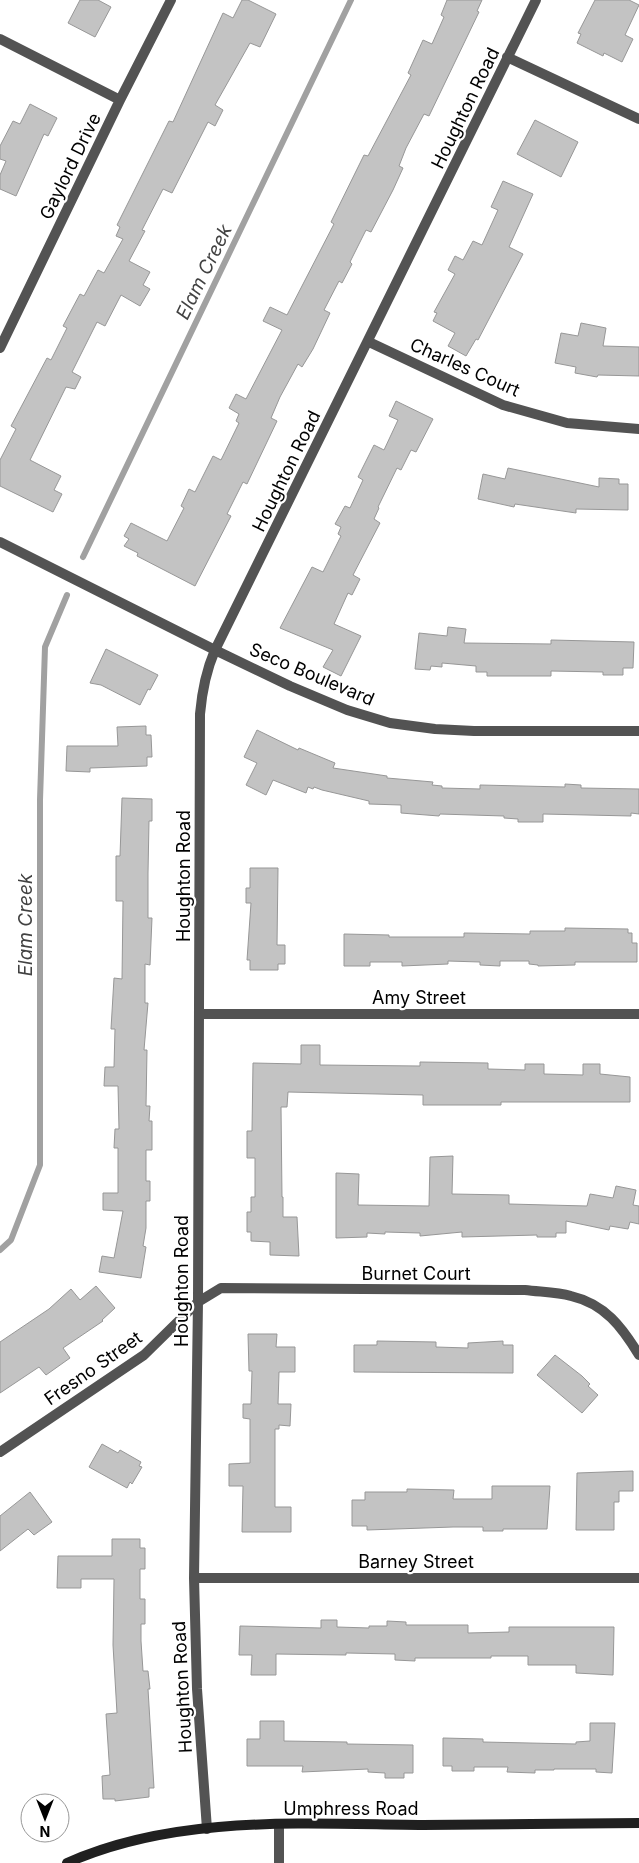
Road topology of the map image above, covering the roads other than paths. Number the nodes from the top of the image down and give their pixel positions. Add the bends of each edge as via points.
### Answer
1 (171, 0) edge
2 (536, 0) edge
3 (0, 40) edge
4 (508, 57) junction
5 (120, 100) junction
6 (639, 119) edge
7 (369, 342) junction
8 (0, 348) edge
9 (639, 429) edge
10 (0, 542) edge
11 (215, 650) junction
12 (639, 731) edge
13 (199, 1014) junction
14 (639, 1014) edge
15 (198, 1302) junction
16 (639, 1355) edge
17 (0, 1452) edge
18 (194, 1578) junction
19 (639, 1578) edge
20 (639, 1823) edge
21 (279, 1824) junction
22 (207, 1829) junction
23 (67, 1863) edge
24 (279, 1863) edge

1 - 5 street, Gaylord Drive
2 - 4 street, Houghton Road
3 - 5 street
4 - 6 street
4 - 7 street, Houghton Road
5 - 8 street, Gaylord Drive
7 - 9 street, Charles Court via 503,405 566,423
7 - 11 street, Houghton Road
10 - 11 street, Seco Boulevard
11 - 12 street, Seco Boulevard via 347,710 390,723 474,731
11 - 13 street, Houghton Road via 206,672 200,714
13 - 14 street, Amy Street
13 - 15 street, Houghton Road
15 - 16 street, Burnet Court via 221,1288 525,1290 572,1296 603,1310 625,1332
15 - 17 street, Fresno Street via 144,1355
15 - 18 street, Houghton Road
18 - 19 street, Barney Street
18 - 22 street, Houghton Road via 197,1689
20 - 21 street, Umphress Road
21 - 22 street, Umphress Road
21 - 24 street
22 - 23 street, Umphress Road via 161,1835 93,1852

